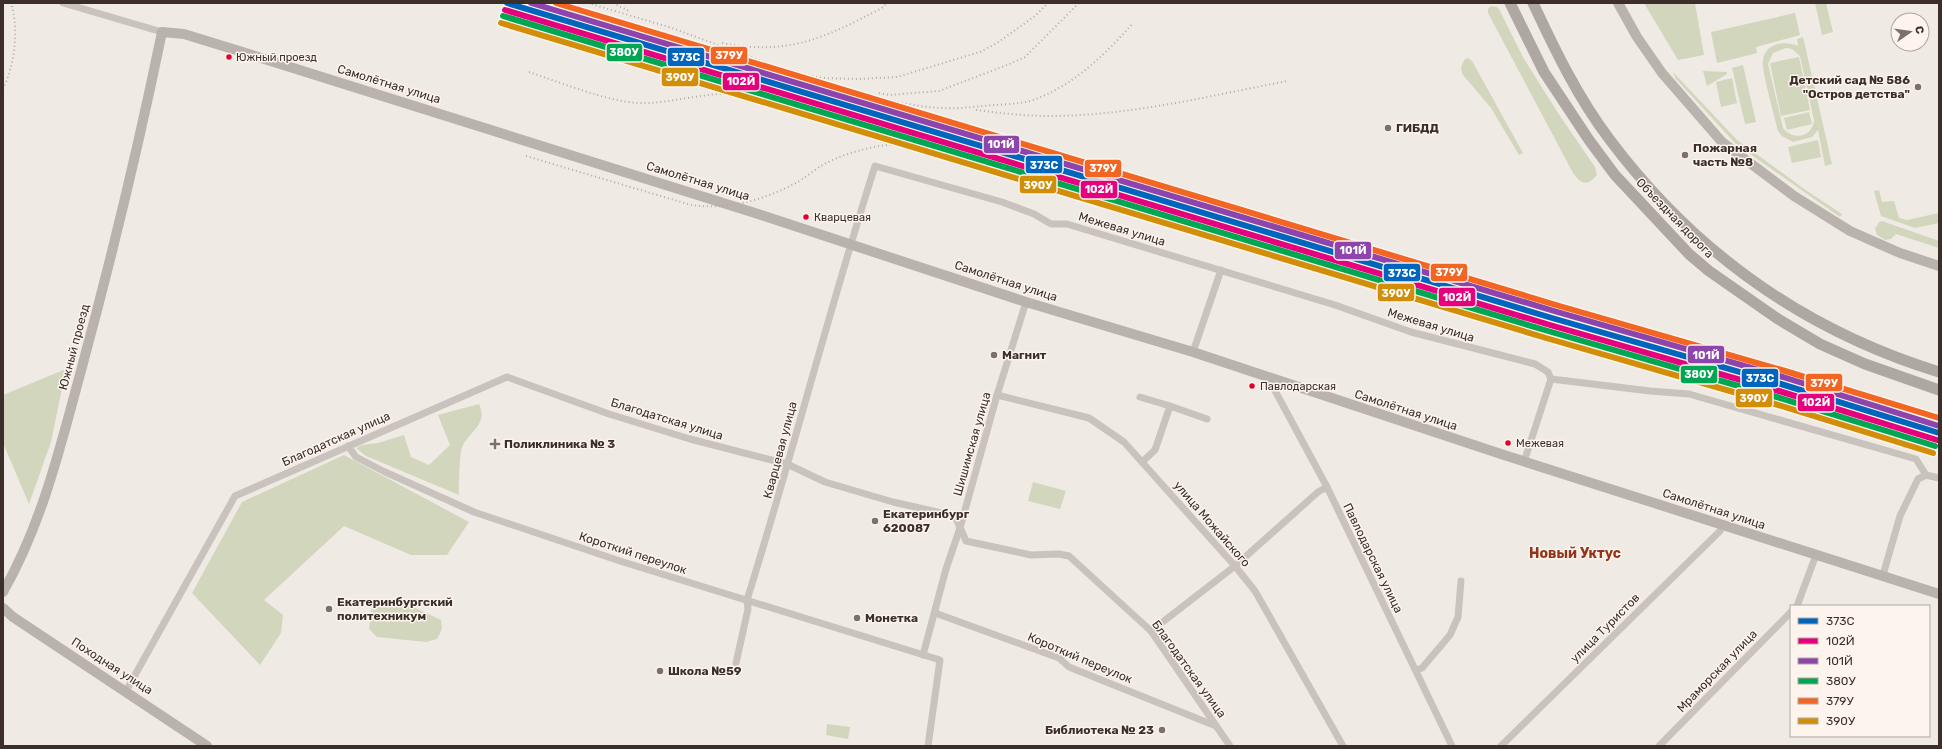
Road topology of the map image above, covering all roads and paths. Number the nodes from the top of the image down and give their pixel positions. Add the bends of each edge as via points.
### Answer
1 (63, 3) edge
2 (1510, 3) edge
3 (1533, 3) edge
4 (1618, 3) edge
5 (162, 32) junction
6 (850, 244) junction
7 (1939, 266) edge
8 (1221, 270) junction
9 (1026, 302) junction
10 (1193, 352) junction
11 (1939, 372) edge
12 (1551, 379) junction
13 (1276, 381) junction
14 (1939, 390) edge
15 (997, 395) junction
16 (1140, 397) dead end
17 (1170, 406) junction
18 (1206, 419) dead end
19 (348, 446) junction
20 (1142, 462) junction
21 (1524, 462) junction
22 (787, 464) junction
23 (1926, 475) junction
24 (1939, 478) edge
25 (1327, 488) junction
26 (1722, 525) junction
27 (960, 528) junction
28 (1816, 555) junction
29 (1235, 566) junction
30 (1883, 576) junction
31 (1461, 581) dead end
32 (3, 592) edge
33 (1939, 594) edge
34 (747, 600) junction
35 (1797, 605) edge
36 (3, 608) edge
37 (935, 613) junction
38 (1790, 613) edge
39 (1151, 631) junction
40 (923, 655) junction
41 (736, 663) dead end
42 (1416, 670) junction
43 (126, 691) junction
44 (1216, 726) junction
45 (207, 746) edge
46 (928, 746) edge
47 (1230, 746) edge
48 (1343, 746) edge
49 (1452, 746) edge
50 (1501, 746) edge
51 (1659, 746) edge

1 - 5 street, Самолётная улица
2 - 14 main road, Объездная дорога via 1544,72 1589,140 1615,174 1689,254 1710,272 1778,319 1820,344 1865,364
3 - 11 main road, Объездная дорога via 1568,74 1609,139 1700,240 1728,264 1784,303 1867,346
4 - 7 main road via 1659,70 1722,142 1794,196 1850,231 1900,253
5 - 6 main road, Самолётная улица via 184,34 264,58
5 - 32 main road, Южный проезд via 114,247 52,479 23,551
6 - 8 street, Межевая улица via 875,166 1002,202 1034,214 1051,224 1067,224
6 - 9 main road, Самолётная улица
6 - 22 street, Кварцевая улица
8 - 10 street
8 - 12 street, Межевая улица via 1335,305 1411,332 1535,364 1548,372
9 - 10 main road, Самолётная улица
9 - 15 street, Шишимская улица
10 - 13 main road, Самолётная улица
12 - 21 street
12 - 23 street via 1689,394 1916,459
13 - 21 main road, Самолётная улица
13 - 25 street, Павлодарская улица via 1273,387
15 - 20 street, улица Можайского via 1089,418 1124,442
15 - 27 street, Шишимская улица
16 - 17 street
17 - 18 street
17 - 20 street via 1155,450
19 - 22 street, Благодатская улица via 507,377 676,435
19 - 34 street, Короткий переулок via 356,457 474,512
19 - 43 street, Благодатская улица via 234,496
20 - 29 street, улица Можайского
21 - 26 main road, Самолётная улица
22 - 27 street, Благодатская улица via 825,482 893,502 955,516
22 - 34 street, Кварцевая улица
23 - 24 street
23 - 30 street via 1918,479 1900,516
25 - 29 street via 1318,492
25 - 42 street, Павлодарская улица
26 - 28 main road, Самолётная улица
26 - 50 street, улица Туристов via 1720,531
27 - 37 street, Шишимская улица
27 - 39 street, Благодатская улица via 966,541 1031,555 1069,556
28 - 30 main road, Самолётная улица
28 - 35 street
29 - 39 street
29 - 48 street, улица Можайского via 1254,591
30 - 33 main road, Самолётная улица
31 - 42 street via 1458,617 1450,634 1422,668
34 - 40 street, Короткий переулок
34 - 41 street, Кварцевая улица via 748,609
36 - 43 main road, Походная улица
37 - 40 street, Шишимская улица
37 - 44 street, Короткий переулок via 1059,658 1068,666
38 - 51 street, Мраморская улица
39 - 44 street, Благодатская улица
40 - 46 street via 940,660
42 - 49 street, Павлодарская улица
43 - 45 main road, Походная улица
44 - 47 street, Благодатская улица

